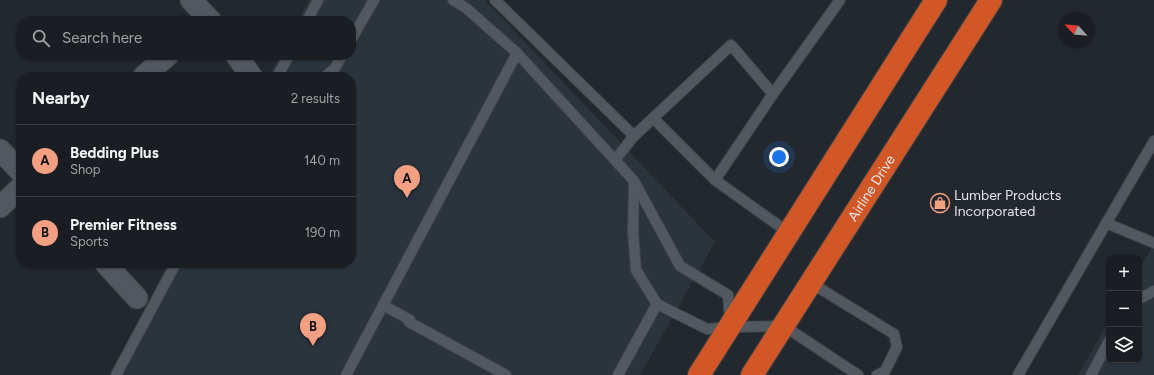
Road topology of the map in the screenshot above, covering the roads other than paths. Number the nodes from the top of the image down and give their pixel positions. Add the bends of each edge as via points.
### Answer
1 (191, 0) edge
2 (318, 0) edge
3 (374, 0) edge
4 (453, 0) edge
5 (495, 0) edge
6 (840, 0) edge
7 (936, 0) edge
8 (990, 0) edge
9 (205, 16) edge
10 (310, 16) edge
11 (356, 31) edge
12 (517, 53) junction
13 (162, 60) edge
14 (240, 60) edge
15 (286, 60) edge
16 (339, 60) edge
17 (149, 72) edge
18 (248, 72) edge
19 (280, 72) edge
20 (331, 72) edge
21 (773, 94) junction
22 (653, 118) junction
23 (634, 136) junction
24 (1154, 141) edge
25 (0, 150) edge
26 (615, 160) junction
27 (16, 167) edge
28 (715, 180) junction
29 (634, 181) junction
30 (16, 192) edge
31 (0, 208) edge
32 (1106, 223) junction
33 (789, 233) junction
34 (1154, 243) edge
35 (110, 268) edge
36 (173, 268) edge
37 (811, 283) junction
38 (1154, 291) edge
39 (1142, 297) edge
40 (137, 298) dead end
41 (383, 304) junction
42 (657, 304) junction
43 (784, 326) junction
44 (731, 327) junction
45 (1106, 347) edge
46 (116, 375) edge
47 (346, 375) edge
48 (506, 375) edge
49 (618, 375) edge
50 (699, 375) edge
51 (752, 375) edge
52 (858, 375) edge
53 (877, 375) edge
54 (1018, 375) edge
55 (1091, 375) edge

1 - 9 street
2 - 10 lane
3 - 11 lane
4 - 12 lane via 466,8
5 - 23 lane
6 - 21 lane
7 - 33 highway
8 - 37 highway, Airline Drive
12 - 26 lane
12 - 41 lane
13 - 17 street
14 - 18 street
15 - 19 lane
16 - 20 lane
21 - 22 lane via 732,46
21 - 28 lane
22 - 23 lane
22 - 28 lane
23 - 26 lane
24 - 32 lane
25 - 27 street
26 - 29 lane
28 - 33 lane
29 - 42 lane via 633,232 636,270
29 - 44 lane via 680,266 728,296
30 - 31 street
32 - 34 lane
32 - 54 lane
33 - 44 highway
35 - 40 street
36 - 46 lane
37 - 43 highway, Airline Drive
37 - 53 lane via 894,334 897,347 885,371
38 - 39 lane
41 - 47 lane
41 - 48 lane
42 - 44 lane via 707,329
42 - 49 lane
43 - 44 lane
43 - 51 highway, Airline Drive
43 - 52 lane
44 - 50 highway
45 - 55 lane

